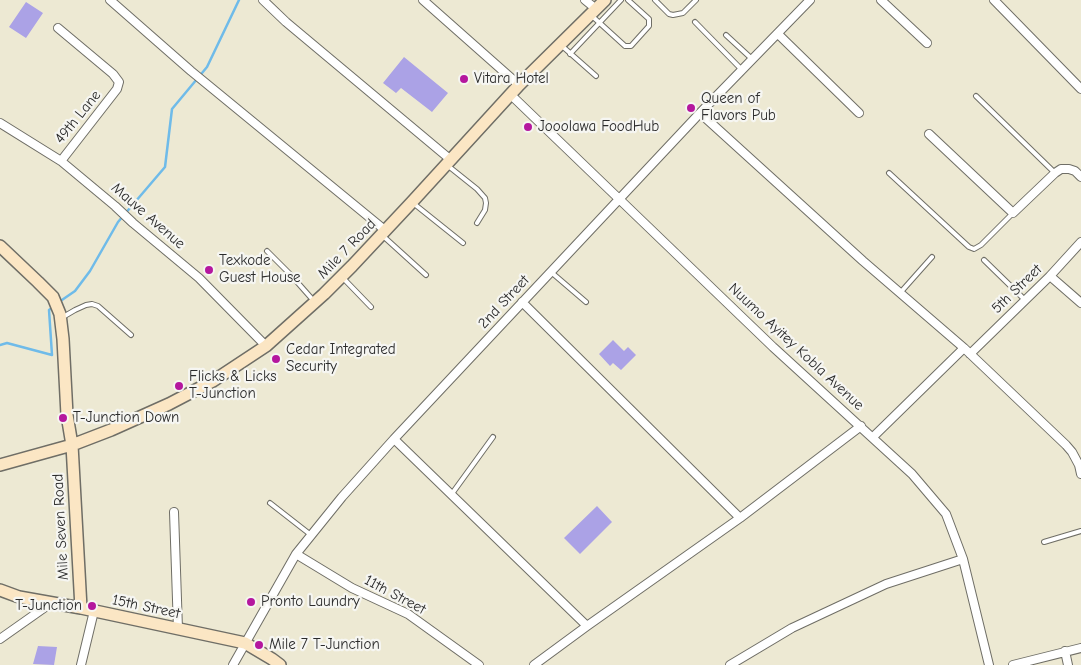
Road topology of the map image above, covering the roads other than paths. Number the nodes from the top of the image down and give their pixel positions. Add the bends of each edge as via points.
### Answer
1 (110, 0) edge
2 (263, 0) edge
3 (423, 0) edge
4 (585, 0) edge
5 (605, 0) edge
6 (621, 0) edge
7 (628, 0) edge
8 (655, 0) edge
9 (696, 0) edge
10 (810, 0) edge
11 (881, 0) edge
12 (994, 0) edge
13 (596, 16) junction
14 (695, 22) dead end
15 (579, 27) junction
16 (58, 28) dead end
17 (778, 34) junction
18 (588, 35) junction
19 (726, 35) dead end
20 (927, 43) dead end
21 (560, 45) junction
22 (570, 54) junction
23 (753, 60) junction
24 (742, 70) junction
25 (596, 76) dead end
26 (519, 85) junction
27 (1081, 89) edge
28 (511, 95) junction
29 (976, 96) dead end
30 (700, 113) junction
31 (859, 113) dead end
32 (0, 123) edge
33 (930, 134) dead end
34 (61, 160) junction
35 (449, 162) junction
36 (889, 173) dead end
37 (1055, 173) junction
38 (1081, 177) edge
39 (619, 199) junction
40 (412, 202) junction
41 (1013, 213) junction
42 (477, 223) dead end
43 (384, 233) junction
44 (1081, 242) edge
45 (464, 243) dead end
46 (0, 246) edge
47 (267, 252) dead end
48 (932, 257) dead end
49 (984, 260) dead end
50 (551, 272) junction
51 (426, 275) dead end
52 (1050, 276) junction
53 (341, 277) junction
54 (900, 293) junction
55 (1026, 300) junction
56 (315, 302) junction
57 (522, 302) junction
58 (586, 302) dead end
59 (1081, 303) edge
60 (371, 307) dead end
61 (60, 316) junction
62 (131, 335) dead end
63 (266, 346) junction
64 (967, 351) junction
65 (861, 426) junction
66 (493, 437) dead end
67 (873, 437) junction
68 (394, 440) junction
69 (72, 445) junction
70 (0, 465) edge
71 (1081, 474) edge
72 (451, 495) junction
73 (270, 503) dead end
74 (174, 512) dead end
75 (740, 518) junction
76 (1081, 531) edge
77 (311, 535) junction
78 (1044, 542) dead end
79 (296, 554) junction
80 (963, 559) junction
81 (0, 590) edge
82 (50, 603) junction
83 (81, 608) junction
84 (94, 611) junction
85 (587, 626) junction
86 (178, 629) junction
87 (0, 639) edge
88 (245, 643) junction
89 (1081, 648) edge
90 (1065, 651) junction
91 (81, 665) edge
92 (233, 665) edge
93 (280, 665) edge
94 (479, 665) edge
95 (534, 665) edge
96 (730, 665) edge
97 (989, 665) edge
98 (1014, 665) edge
99 (1068, 665) edge

1 - 43 street
2 - 35 street
3 - 26 street
4 - 13 street
5 - 13 street, Mile 7 Road
6 - 13 lane
7 - 13 lane via 649,19 648,26 633,45 625,46
8 - 9 lane via 673,15 682,13
10 - 17 street, 2nd Street
11 - 20 street
12 - 27 street
13 - 15 street, Mile 7 Road
13 - 18 lane
14 - 24 lane
15 - 18 lane
15 - 21 street, Mile 7 Road
16 - 34 street, 49th Lane via 119,82 117,89
17 - 23 street, 2nd Street
17 - 31 street
18 - 22 lane
19 - 23 lane
21 - 22 lane
21 - 26 street, Mile 7 Road
22 - 25 lane
23 - 24 street, 2nd Street
24 - 30 street, 2nd Street
26 - 28 street, Mile 7 Road
28 - 35 street, Mile 7 Road
28 - 39 street, Nuumo Ayitey Kobla Avenue
29 - 37 lane
30 - 39 street, 2nd Street
30 - 54 street
32 - 34 street, Mauve Avenue
33 - 41 street
34 - 63 street, Mauve Avenue via 199,278
35 - 40 street, Mile 7 Road
35 - 42 lane via 485,198 485,210
36 - 41 lane via 974,249
37 - 38 street via 1069,169
37 - 41 street
39 - 50 street, 2nd Street
39 - 65 street, Nuumo Ayitey Kobla Avenue via 773,347
40 - 43 street, Mile 7 Road
40 - 45 lane
43 - 51 lane
43 - 53 street, Mile 7 Road
44 - 52 street, 5th Street
46 - 61 street, Mile Seven Road via 53,297
47 - 56 lane
48 - 54 lane
49 - 55 lane
50 - 57 street, 2nd Street
50 - 58 lane
52 - 55 street, 5th Street
52 - 59 street
53 - 56 street, Mile 7 Road
53 - 60 lane
54 - 64 street
55 - 64 street, 5th Street
56 - 63 street, Mile 7 Road
57 - 68 street, 2nd Street
57 - 75 street
61 - 62 lane via 92,304
61 - 69 street, Mile Seven Road
63 - 69 street, Mile 7 Road via 213,381 169,404
64 - 67 street, 5th Street
64 - 71 street via 1066,444
65 - 67 street, Nuumo Ayitey Kobla Avenue
65 - 75 street
66 - 72 lane
67 - 80 street, Nuumo Ayitey Kobla Avenue via 912,474 946,514
68 - 72 street
68 - 77 street, 2nd Street
69 - 70 street, Mile 7 Road
69 - 83 street, Mile Seven Road
72 - 85 street
73 - 77 lane
74 - 86 street
75 - 85 street
76 - 78 lane
77 - 79 street, 2nd Street
79 - 88 street, 2nd Street
79 - 94 street, 11th Street via 352,588 408,614
80 - 96 street via 886,584 792,628
80 - 97 street, Nuumo Ayitey Kobla Avenue
81 - 82 street, 15th Street
82 - 83 street, 15th Street
82 - 87 street
83 - 84 street, 15th Street
84 - 86 street, 15th Street
84 - 91 street
85 - 95 street
86 - 88 street, 15th Street
88 - 92 street, 2nd Street
88 - 93 street, 15th Street
89 - 90 street
90 - 98 street
90 - 99 street

